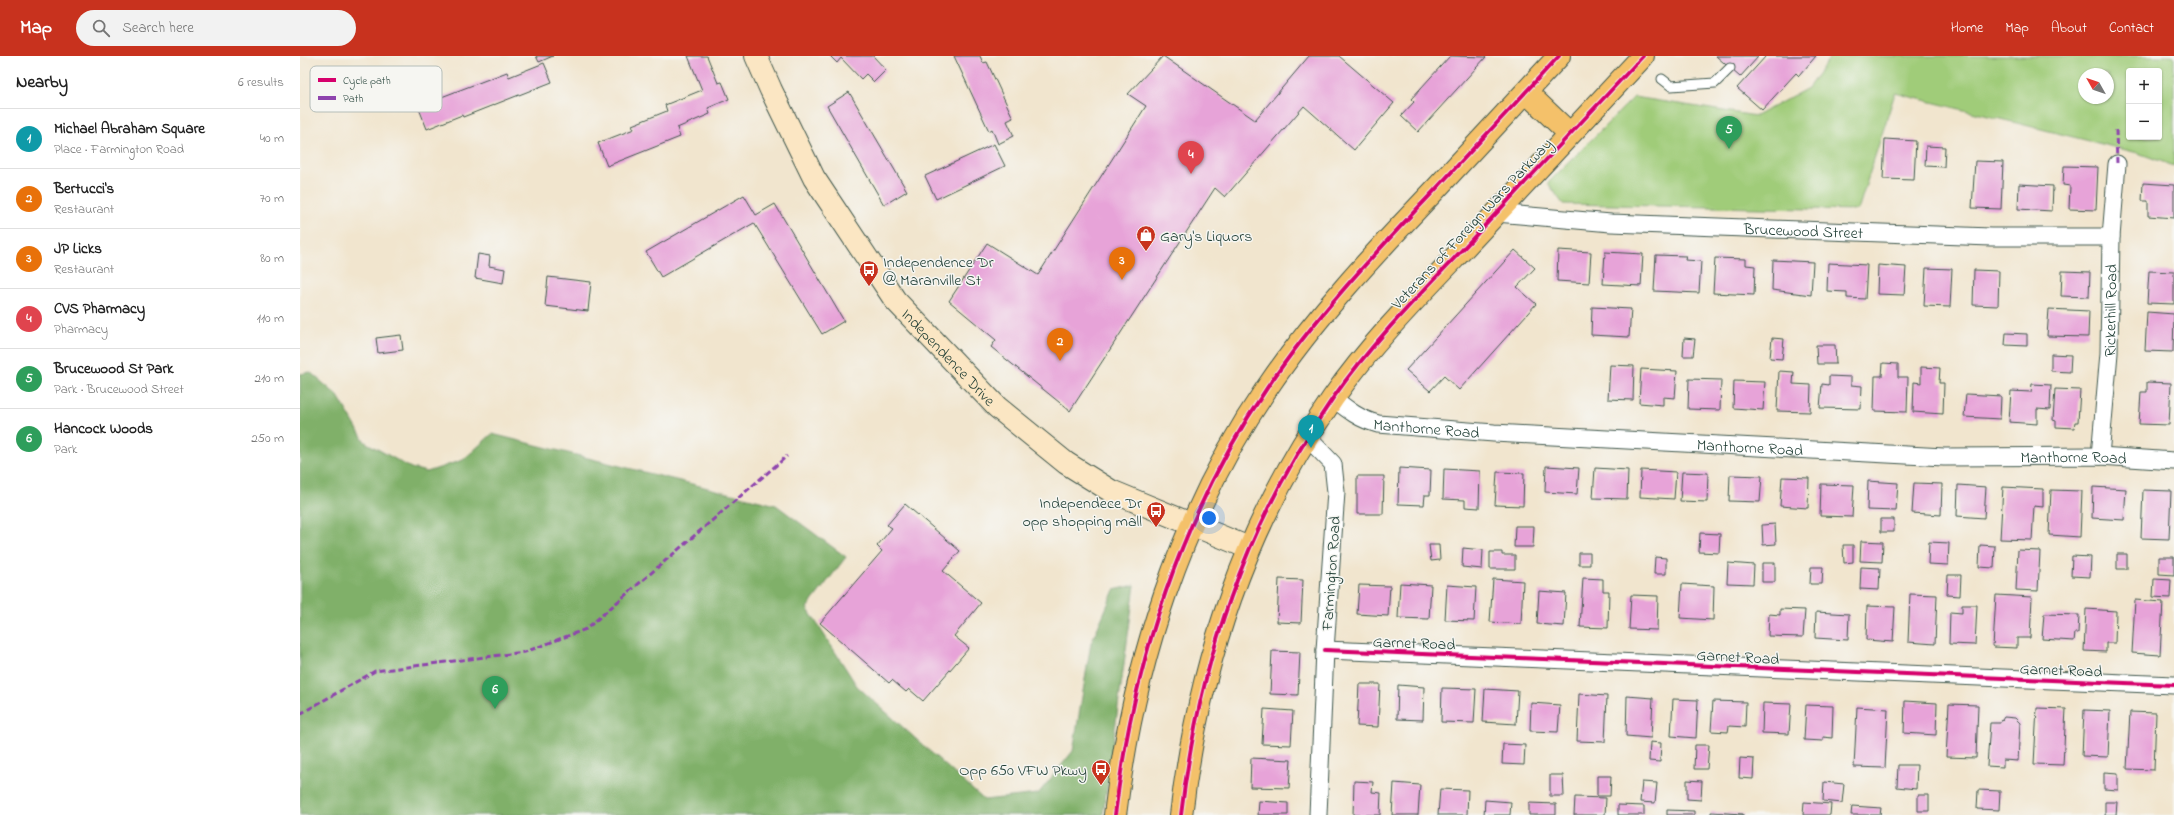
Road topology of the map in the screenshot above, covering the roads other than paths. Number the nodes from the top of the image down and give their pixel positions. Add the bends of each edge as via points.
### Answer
1 (756, 56) edge
2 (1559, 56) edge
3 (1643, 56) edge
4 (1730, 68) dead end
5 (1662, 79) dead end
6 (1526, 92) junction
7 (1570, 134) junction
8 (2117, 164) dead end
9 (1496, 213) junction
10 (2111, 237) junction
11 (1333, 398) junction
12 (1307, 437) junction
13 (2100, 456) junction
14 (2174, 461) edge
15 (1193, 524) junction
16 (1249, 548) junction
17 (1325, 650) junction
18 (2174, 685) edge
19 (1115, 815) edge
20 (1181, 815) edge
21 (1318, 815) edge

1 - 15 main road, Independence Drive via 814,178 895,300 923,332 997,407 1066,463 1111,491
2 - 6 highway
3 - 7 highway, Veterans of Foreign Wars Parkway
4 - 5 lane via 1715,83 1671,86
6 - 7 highway
6 - 15 highway via 1387,240 1309,331 1265,390 1213,482
7 - 9 highway, Veterans of Foreign Wars Parkway
8 - 10 street, Rickerhill Road
9 - 10 street, Brucewood Street via 1611,223 1991,237
9 - 11 highway, Veterans of Foreign Wars Parkway via 1378,342
10 - 13 street, Rickerhill Road via 2108,353
11 - 12 highway, Veterans of Foreign Wars Parkway
11 - 13 street, Manthorne Road via 1364,421 1479,432 1944,456
12 - 16 highway, Veterans of Foreign Wars Parkway via 1270,502
12 - 17 street, Farmington Road via 1334,464 1336,473
13 - 14 street, Manthorne Road
15 - 16 main road, Independence Drive
15 - 19 highway via 1165,597 1140,675 1126,738
16 - 20 highway, Veterans of Foreign Wars Parkway via 1222,620 1207,672 1190,750
17 - 18 street, Garnet Road
17 - 21 street, Farmington Road

